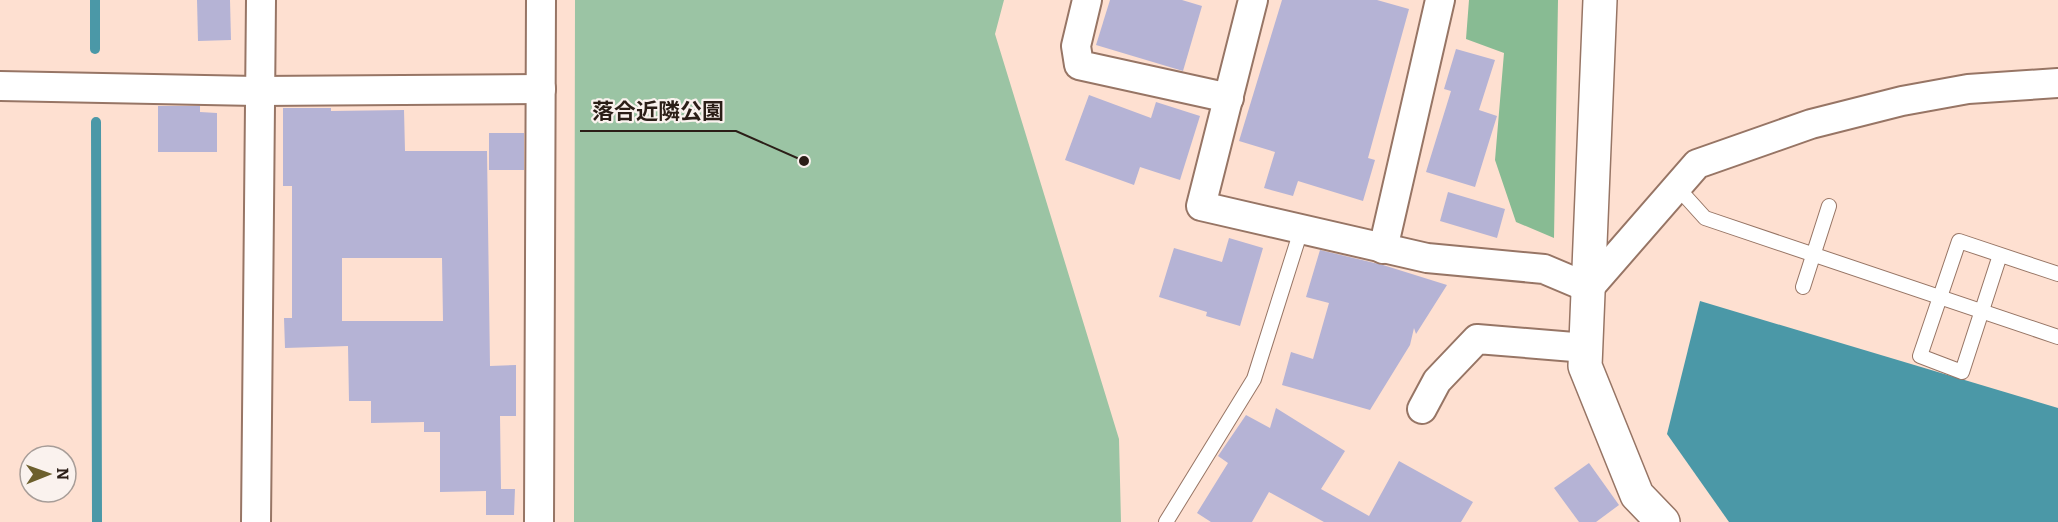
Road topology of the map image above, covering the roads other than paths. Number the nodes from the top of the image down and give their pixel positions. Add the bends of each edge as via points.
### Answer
1 (261, 0) edge
2 (541, 0) edge
3 (1087, 0) edge
4 (1253, 0) edge
5 (1440, 0) edge
6 (1600, 0) edge
7 (2058, 83) edge
8 (0, 86) edge
9 (541, 88) junction
10 (259, 91) junction
11 (1228, 98) junction
12 (1677, 187) junction
13 (1829, 206) dead end
14 (1302, 228) junction
15 (1383, 249) junction
16 (1813, 255) junction
17 (2000, 255) junction
18 (2058, 274) edge
19 (1803, 287) dead end
20 (1589, 288) junction
21 (1941, 298) junction
22 (1983, 312) junction
23 (2058, 337) edge
24 (1586, 348) junction
25 (1422, 409) dead end
26 (256, 522) edge
27 (539, 522) edge
28 (1166, 522) edge
29 (1663, 522) edge

1 - 10 street
2 - 9 street
3 - 11 street via 1076,46 1078,65
4 - 11 street
5 - 15 street
6 - 20 street
7 - 12 street via 1968,89 1811,124 1697,164
8 - 10 street
9 - 10 street
9 - 27 street
10 - 26 street
11 - 14 street via 1201,206
12 - 16 lane via 1705,218
12 - 20 street
13 - 16 lane
14 - 15 street
14 - 28 lane via 1254,379
15 - 20 street via 1427,258 1544,269
16 - 19 lane
16 - 21 lane
17 - 18 lane
17 - 21 lane via 1959,241
17 - 22 lane
20 - 24 street
21 - 22 lane
21 - 22 lane via 1920,356 1962,372
22 - 23 lane
24 - 25 street via 1477,339 1437,381
24 - 29 street via 1585,366 1637,495

